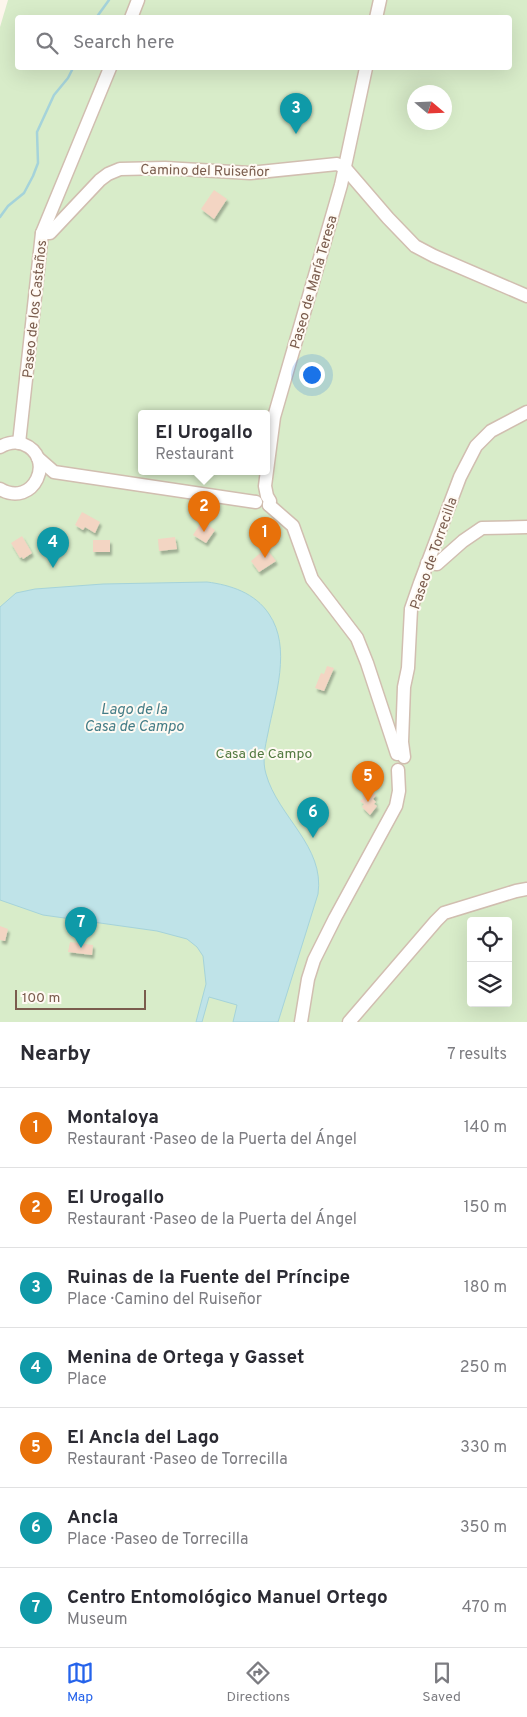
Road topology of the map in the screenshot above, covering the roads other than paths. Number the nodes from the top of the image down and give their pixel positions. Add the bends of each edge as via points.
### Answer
1 (138, 0) edge
2 (380, 0) edge
3 (132, 15) edge
4 (377, 15) edge
5 (109, 70) edge
6 (366, 70) edge
7 (345, 168) junction
8 (42, 233) junction
9 (527, 296) edge
10 (527, 412) edge
11 (19, 443) junction
12 (0, 447) edge
13 (270, 448) edge
14 (38, 458) junction
15 (54, 472) junction
16 (266, 475) edge
17 (34, 484) junction
18 (0, 489) edge
19 (264, 501) junction
20 (527, 527) edge
21 (427, 563) junction
22 (400, 755) junction
23 (527, 889) edge
24 (300, 1022) edge
25 (349, 1022) edge

1 - 3 street
2 - 4 street
5 - 8 street, Paseo de los Castaños
6 - 7 street, Paseo de María Teresa
7 - 8 street, Camino del Ruiseñor via 336,164 250,173 120,169 100,180 50,233
7 - 9 street via 415,246
7 - 13 street, Paseo de María Teresa via 274,417
8 - 11 street, Paseo de los Castaños
10 - 21 street, Paseo de Torrecilla via 491,430 476,446 460,477
11 - 12 street
11 - 14 street via 31,449
14 - 15 street
14 - 17 street via 40,472
15 - 17 street
15 - 19 street
16 - 19 street, Paseo de María Teresa
17 - 18 street via 21,493
19 - 22 street via 293,526 312,579 357,638
20 - 21 street via 482,528 437,564
21 - 22 street, Paseo de Torrecilla via 411,609
22 - 24 street, Paseo de Torrecilla via 405,765 398,770 396,806 314,960
23 - 25 street via 444,913

